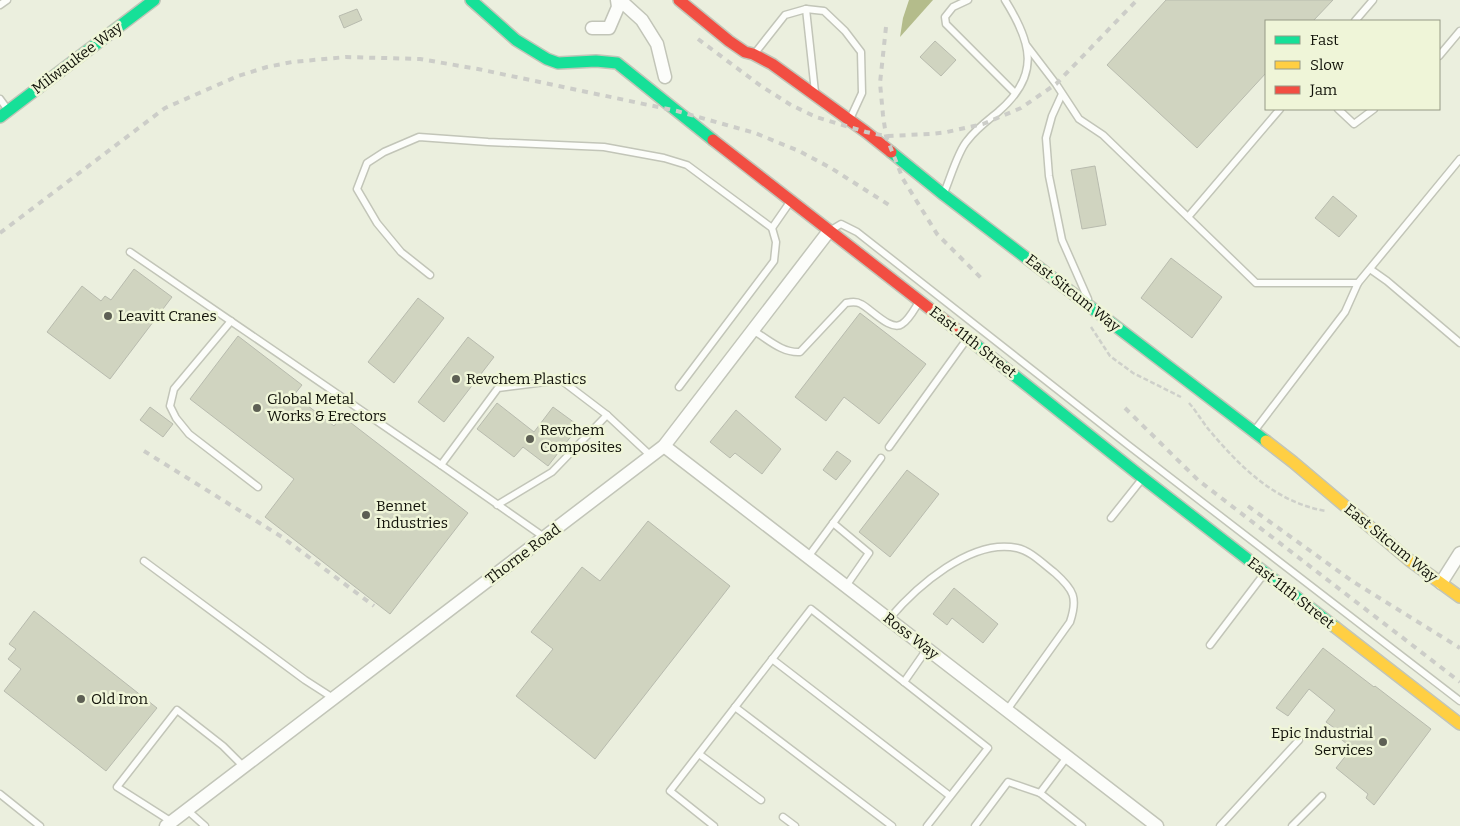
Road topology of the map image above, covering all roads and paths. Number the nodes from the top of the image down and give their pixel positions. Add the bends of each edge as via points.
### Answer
1 (7, 0) edge
2 (154, 0) edge
3 (471, 0) edge
4 (619, 0) edge
5 (678, 0) edge
6 (968, 0) edge
7 (1005, 0) edge
8 (1373, 0) edge
9 (0, 5) edge
10 (806, 9) junction
11 (1356, 20) edge
12 (592, 28) dead end
13 (1460, 31) edge
14 (1027, 46) junction
15 (753, 54) junction
16 (1440, 55) edge
17 (665, 77) dead end
18 (1015, 93) junction
19 (1062, 94) junction
20 (816, 96) junction
21 (0, 99) edge
22 (1279, 110) edge
23 (1339, 110) edge
24 (1373, 110) edge
25 (4, 113) edge
26 (850, 121) junction
27 (1460, 159) edge
28 (944, 195) junction
29 (790, 201) junction
30 (1188, 217) junction
31 (772, 228) junction
32 (830, 231) junction
33 (130, 252) dead end
34 (1370, 268) junction
35 (430, 276) dead end
36 (1358, 283) junction
37 (920, 301) junction
38 (1093, 309) junction
39 (231, 321) junction
40 (1087, 321) dead end
41 (754, 330) junction
42 (968, 338) junction
43 (1460, 343) edge
44 (680, 387) dead end
45 (607, 415) junction
46 (1253, 432) junction
47 (664, 446) junction
48 (889, 446) dead end
49 (651, 456) junction
50 (881, 458) dead end
51 (441, 465) junction
52 (1143, 478) junction
53 (258, 487) dead end
54 (497, 505) junction
55 (1332, 512) dead end
56 (1111, 518) dead end
57 (833, 523) junction
58 (544, 538) junction
59 (1460, 553) edge
60 (808, 557) junction
61 (144, 561) dead end
62 (1265, 572) junction
63 (1441, 583) junction
64 (846, 586) junction
65 (1460, 597) edge
66 (889, 619) junction
67 (1210, 645) dead end
68 (927, 649) junction
69 (772, 659) junction
70 (904, 682) junction
71 (333, 698) junction
72 (1460, 701) edge
73 (735, 707) junction
74 (1007, 710) junction
75 (1460, 724) edge
76 (1299, 740) dead end
77 (699, 754) junction
78 (1067, 757) junction
79 (244, 767) junction
80 (0, 794) edge
81 (1040, 794) junction
82 (950, 796) junction
83 (1322, 796) dead end
84 (761, 800) dead end
85 (187, 810) junction
86 (783, 817) dead end
87 (169, 824) edge
88 (978, 825) edge
89 (40, 826) edge
90 (205, 826) edge
91 (714, 826) edge
92 (795, 826) edge
93 (892, 826) edge
94 (926, 826) edge
95 (1082, 826) edge
96 (1157, 826) edge
97 (1220, 826) edge
98 (1292, 826) edge

1 - 9 lane
2 - 25 street, Milwaukee Way
3 - 29 street, East 11th Street via 521,44 546,59 558,63 617,63
4 - 12 street via 609,28
4 - 17 street via 642,20 657,44
5 - 15 street, East Sitcum Way via 729,41
6 - 18 lane via 953,7 945,17 946,24
7 - 14 lane
8 - 11 lane
10 - 15 lane via 786,16
10 - 20 lane
10 - 26 lane via 824,11 845,30 861,52 862,93
13 - 16 lane
14 - 18 lane via 1024,82
14 - 19 lane
15 - 20 street, East Sitcum Way
18 - 28 lane via 966,142
19 - 30 lane via 1079,118 1103,135
19 - 38 lane via 1046,138 1049,176 1062,240
20 - 26 street, East Sitcum Way
21 - 25 lane
22 - 30 lane
23 - 24 lane via 1354,124
26 - 28 street, East Sitcum Way
27 - 34 lane
28 - 38 street, East Sitcum Way
29 - 31 lane
29 - 32 street, East 11th Street
30 - 36 lane via 1256,283
31 - 35 lane via 687,165 664,158 604,147 419,137 366,163 357,189 377,223 401,252
31 - 44 lane via 776,242 774,261
32 - 37 street, East 11th Street
32 - 41 street, Thorne Road
32 - 72 lane via 842,224 857,232
33 - 39 lane
34 - 36 lane
34 - 43 lane
36 - 46 lane via 1345,312
37 - 41 lane via 902,324 895,326 862,304 846,303 800,352 781,349
37 - 42 street, East 11th Street
38 - 46 street, East Sitcum Way
39 - 51 lane
39 - 53 lane via 174,389 170,406 188,434
40 - 55 path via 1110,356 1133,373 1189,403 1210,431 1264,486 1303,505
41 - 47 street, Thorne Road
42 - 48 lane
42 - 52 street, East 11th Street
45 - 49 lane
45 - 51 lane via 561,380 498,388
45 - 54 lane via 552,472
46 - 63 street, East Sitcum Way
47 - 49 street, Thorne Road
47 - 60 street, Ross Way
49 - 58 street, Thorne Road
50 - 57 lane
51 - 54 lane
52 - 56 lane
52 - 62 street, East 11th Street
54 - 58 lane
57 - 60 lane
57 - 64 lane via 869,553
58 - 71 street, Thorne Road
59 - 63 street
60 - 64 street, Ross Way
61 - 71 lane
62 - 67 lane
62 - 75 street, East 11th Street
63 - 65 street, East Sitcum Way
64 - 66 street, Ross Way
66 - 68 street, Ross Way
66 - 74 lane via 925,582 978,550 1017,548 1031,554 1065,582 1073,595 1075,608 1070,622
68 - 70 lane
68 - 74 street, Ross Way
69 - 70 lane via 811,609
69 - 73 lane
69 - 82 lane
70 - 82 lane via 988,748
71 - 79 street, Thorne Road
73 - 77 lane
73 - 93 lane
74 - 78 street, Ross Way
76 - 97 lane
77 - 84 lane
77 - 91 lane via 670,791
78 - 81 lane
78 - 96 street, Ross Way
79 - 85 street, Thorne Road
79 - 87 lane via 178,710 117,787
80 - 89 lane
81 - 88 lane via 1008,782
81 - 95 lane
82 - 94 lane
83 - 98 lane
85 - 87 street, Thorne Road
85 - 90 lane
86 - 92 lane

